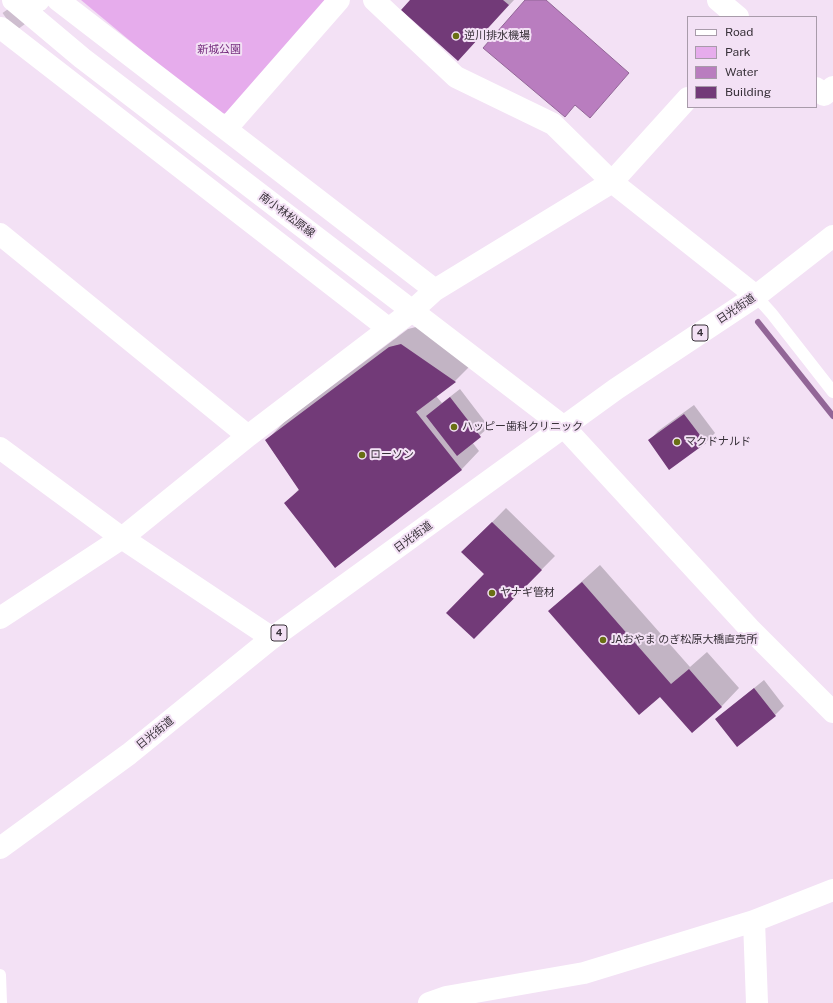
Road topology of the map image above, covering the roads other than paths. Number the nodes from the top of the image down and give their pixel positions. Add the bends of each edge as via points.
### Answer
1 (13, 0) edge
2 (45, 0) edge
3 (339, 0) edge
4 (374, 0) edge
5 (718, 0) edge
6 (737, 16) edge
7 (3, 26) edge
8 (833, 87) edge
9 (817, 89) edge
10 (687, 99) edge
11 (226, 129) junction
12 (612, 182) junction
13 (0, 234) edge
14 (833, 236) edge
15 (435, 290) junction
16 (756, 296) junction
17 (412, 310) junction
18 (389, 329) junction
19 (833, 392) edge
20 (564, 427) junction
21 (248, 436) junction
22 (0, 448) edge
23 (122, 538) junction
24 (0, 618) edge
25 (272, 638) junction
26 (833, 712) edge
27 (0, 848) edge
28 (833, 890) edge
29 (754, 921) junction
30 (0, 975) edge
31 (1, 1003) edge
32 (429, 1003) edge
33 (757, 1003) edge

1 - 17 main road, 南小林松原線 via 82,58
2 - 11 main road
3 - 11 main road
4 - 12 main road via 456,77 553,124
5 - 6 main road
7 - 18 main road
8 - 9 main road via 824,95
10 - 12 main road
11 - 15 main road
12 - 15 main road
12 - 16 main road
13 - 21 main road
14 - 16 main road, 日光街道 / 4
15 - 17 main road
16 - 19 lane
16 - 20 main road, 日光街道 / 4 via 616,389
17 - 18 main road
17 - 20 main road, 南小林松原線
18 - 21 main road
20 - 25 main road, 日光街道 / 4
20 - 26 main road, 南小林松原線 via 749,628
21 - 23 main road
22 - 23 main road
23 - 24 main road
23 - 25 main road
25 - 27 main road, 日光街道 / 4 via 129,754
28 - 29 main road
29 - 32 main road via 584,973 446,997
29 - 33 main road
30 - 31 lane

